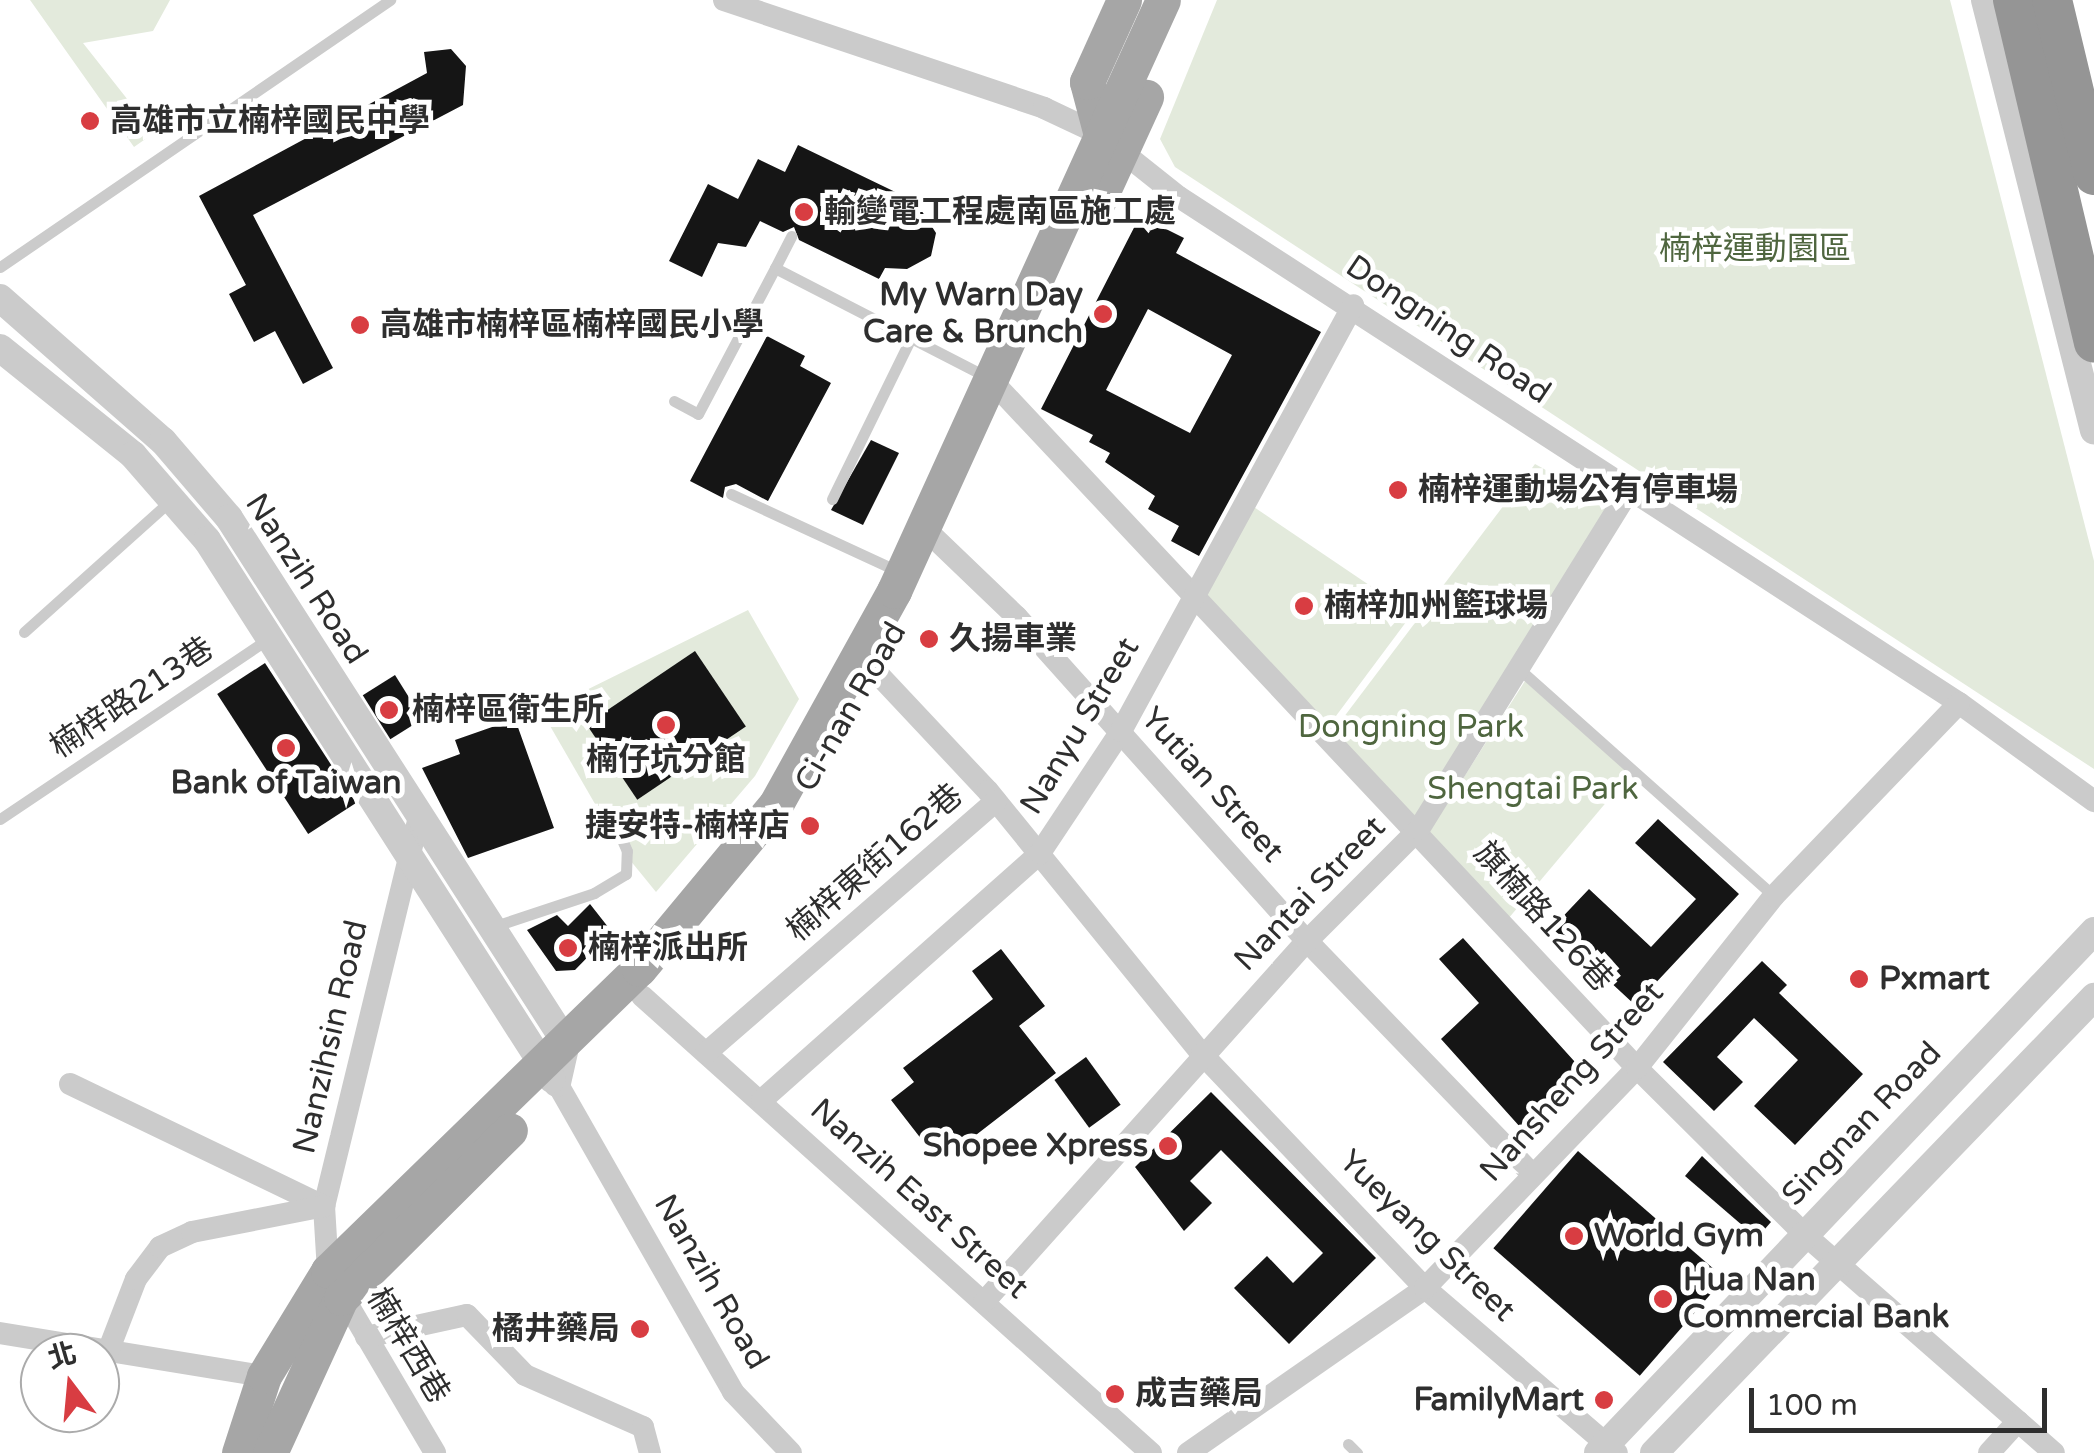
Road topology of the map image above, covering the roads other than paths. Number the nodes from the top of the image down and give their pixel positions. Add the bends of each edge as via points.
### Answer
1 (390, 0) edge
2 (724, 0) edge
3 (1124, 0) edge
4 (1163, 0) edge
5 (1189, 0) edge
6 (1985, 0) edge
7 (2013, 0) edge
8 (2052, 0) edge
9 (1111, 143) junction
10 (2094, 175) edge
11 (791, 236) dead end
12 (0, 268) edge
13 (776, 268) junction
14 (0, 298) edge
15 (1353, 305) junction
16 (912, 336) junction
17 (2094, 343) edge
18 (0, 348) edge
19 (1000, 386) junction
20 (674, 401) dead end
21 (2094, 430) edge
22 (1629, 490) junction
23 (731, 494) dead end
24 (174, 498) junction
25 (832, 499) dead end
26 (931, 531) junction
27 (902, 573) junction
28 (1192, 599) junction
29 (294, 623) junction
30 (24, 632) dead end
31 (267, 639) junction
32 (871, 662) junction
33 (1518, 668) junction
34 (1959, 703) junction
35 (1121, 731) junction
36 (2094, 800) edge
37 (996, 801) junction
38 (609, 810) dead end
39 (0, 818) edge
40 (418, 821) junction
41 (1419, 829) junction
42 (1040, 853) junction
43 (408, 855) junction
44 (1774, 896) junction
45 (488, 928) junction
46 (2094, 931) edge
47 (1307, 940) junction
48 (642, 996) junction
49 (2094, 996) edge
50 (706, 1053) junction
51 (1202, 1054) junction
52 (555, 1064) junction
53 (1637, 1068) junction
54 (70, 1084) dead end
55 (762, 1100) junction
56 (1533, 1175) junction
57 (324, 1206) junction
58 (1804, 1234) junction
59 (1836, 1263) junction
60 (335, 1285) junction
61 (1425, 1288) junction
62 (984, 1302) junction
63 (115, 1333) edge
64 (366, 1336) junction
65 (120, 1350) edge
66 (280, 1381) junction
67 (2018, 1421) junction
68 (1607, 1450) edge
69 (240, 1453) edge
70 (270, 1453) edge
71 (434, 1453) edge
72 (650, 1453) edge
73 (790, 1453) edge
74 (1150, 1453) edge
75 (1188, 1453) edge
76 (1654, 1453) edge
77 (1989, 1453) edge
78 (2054, 1453) edge

1 - 12 lane
2 - 9 street, Dongning Road via 1044,108
3 - 9 main road via 1087,82
4 - 9 main road, Ci-nan Road
5 - 9 main road, Ci-nan Road
6 - 21 street
7 - 17 highway
8 - 10 highway
9 - 15 street, Dongning Road
9 - 19 main road, Ci-nan Road
11 - 13 lane
13 - 16 lane
13 - 20 lane via 698,414
14 - 29 street, Nanzih Road via 163,440 229,518
15 - 22 street, Dongning Road
15 - 28 street, Nanyu Street
16 - 19 lane
16 - 25 lane
18 - 24 street, Nanzih Road
19 - 26 main road, Ci-nan Road
19 - 28 street, 旗楠路126巷
22 - 33 street, Nantai Street
22 - 34 street, Dongning Road
23 - 27 lane
24 - 30 lane
24 - 31 street, Nanzih Road
26 - 27 main road, Ci-nan Road
26 - 32 main road, Ci-nan Road
26 - 35 street, Yutian Street
27 - 32 main road, Ci-nan Road
28 - 35 street, Nanyu Street
28 - 41 street, 旗楠路126巷
29 - 31 lane, 楠梓路213巷
29 - 40 street, Nanzih Road
31 - 39 lane, 楠梓路213巷
31 - 43 street, Nanzih Road
32 - 37 street, Yueyang Street
32 - 48 main road, Ci-nan Road via 760,858
32 - 52 main road, Ci-nan Road via 734,860
33 - 41 street, Nantai Street
33 - 44 lane
34 - 36 street, Dongning Road
34 - 44 street, Nansheng Street
35 - 42 street, Nanyu Street
35 - 47 street, Yutian Street
37 - 42 street, Yueyang Street
37 - 50 street, 楠梓東街162巷
38 - 45 lane via 627,851 626,874 594,893
40 - 43 street, Nanzihsin Road
40 - 45 street, Nanzih Road
41 - 47 street, Nantai Street
41 - 53 street, 旗楠路126巷
42 - 51 street, Yueyang Street
42 - 55 street, Nanyu Street
43 - 52 street, Nanzih Road
43 - 57 street, Nanzihsin Road
44 - 53 street, Nansheng Street
45 - 52 street, Nanzih Road
46 - 58 street, Singnan Road
47 - 51 street, Nantai Street
47 - 56 street, Yutian Street
48 - 50 street, Nanzih East Street
48 - 52 main road, Ci-nan Road
49 - 59 street
50 - 55 street, Nanzih East Street
51 - 61 street, Yueyang Street
51 - 62 street, Nantai Street
52 - 60 main road, Ci-nan Road
52 - 73 street, Nanzih Road via 733,1392
53 - 56 street, Nansheng Street
53 - 58 street, 旗楠路126巷
54 - 57 street
55 - 62 street, Nanzih East Street
56 - 61 street, Nansheng Street
57 - 60 street, Nanzihsin Road
57 - 63 street via 192,1232 160,1247 136,1279
58 - 59 street, 旗楠路126巷
58 - 68 street, Singnan Road
59 - 67 street, 旗楠路126巷
59 - 76 street
60 - 64 street, 楠梓西巷
60 - 66 main road, Ci-nan Road
61 - 68 street, Yueyang Street
61 - 75 street, Nansheng Street
62 - 74 street, Nanzih East Street
64 - 71 street, 楠梓西巷
64 - 72 street via 467,1315 524,1375 643,1427
65 - 66 street
66 - 69 main road
66 - 70 main road
67 - 77 street
67 - 78 street, 旗楠路126巷

